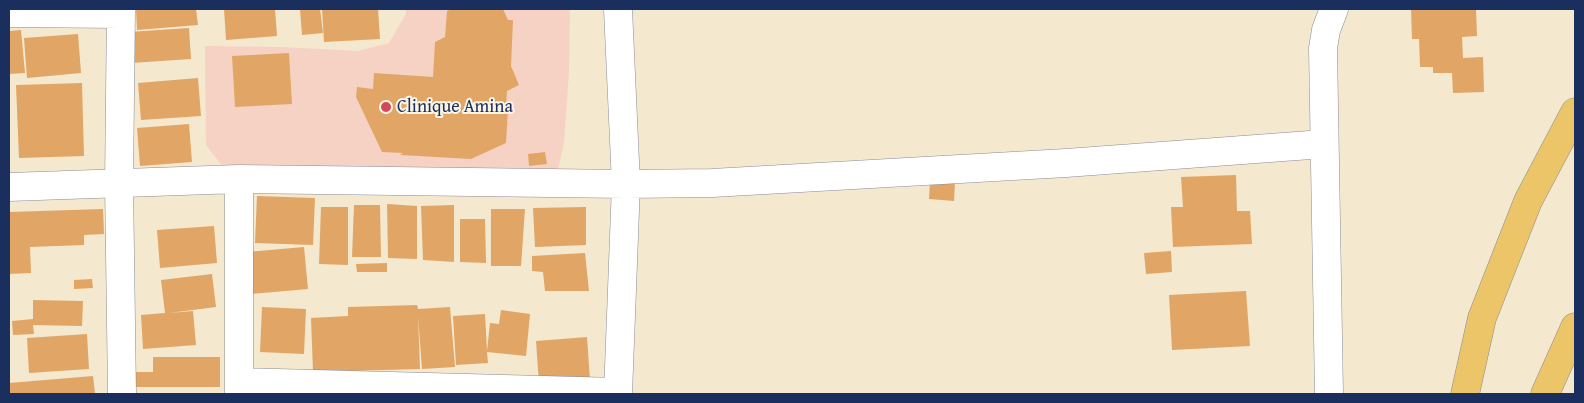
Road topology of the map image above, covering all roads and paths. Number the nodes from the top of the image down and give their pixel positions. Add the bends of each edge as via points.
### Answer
1 (618, 9) edge
2 (1334, 9) edge
3 (121, 11) edge
4 (9, 12) edge
5 (1575, 112) edge
6 (1324, 144) junction
7 (239, 179) junction
8 (119, 183) junction
9 (626, 184) junction
10 (9, 187) edge
11 (1575, 328) edge
12 (239, 388) edge
13 (618, 393) edge
14 (122, 394) edge
15 (1330, 394) edge
16 (1465, 394) edge
17 (1545, 394) edge

1 - 9 street
2 - 6 street via 1323,48
3 - 4 street
3 - 8 street
5 - 16 main road via 1528,201 1489,300
6 - 9 street via 1066,163 712,183
6 - 15 street
7 - 8 street
7 - 9 street
7 - 12 street
8 - 10 street
8 - 14 street
9 - 13 street
11 - 17 main road
12 - 13 street

